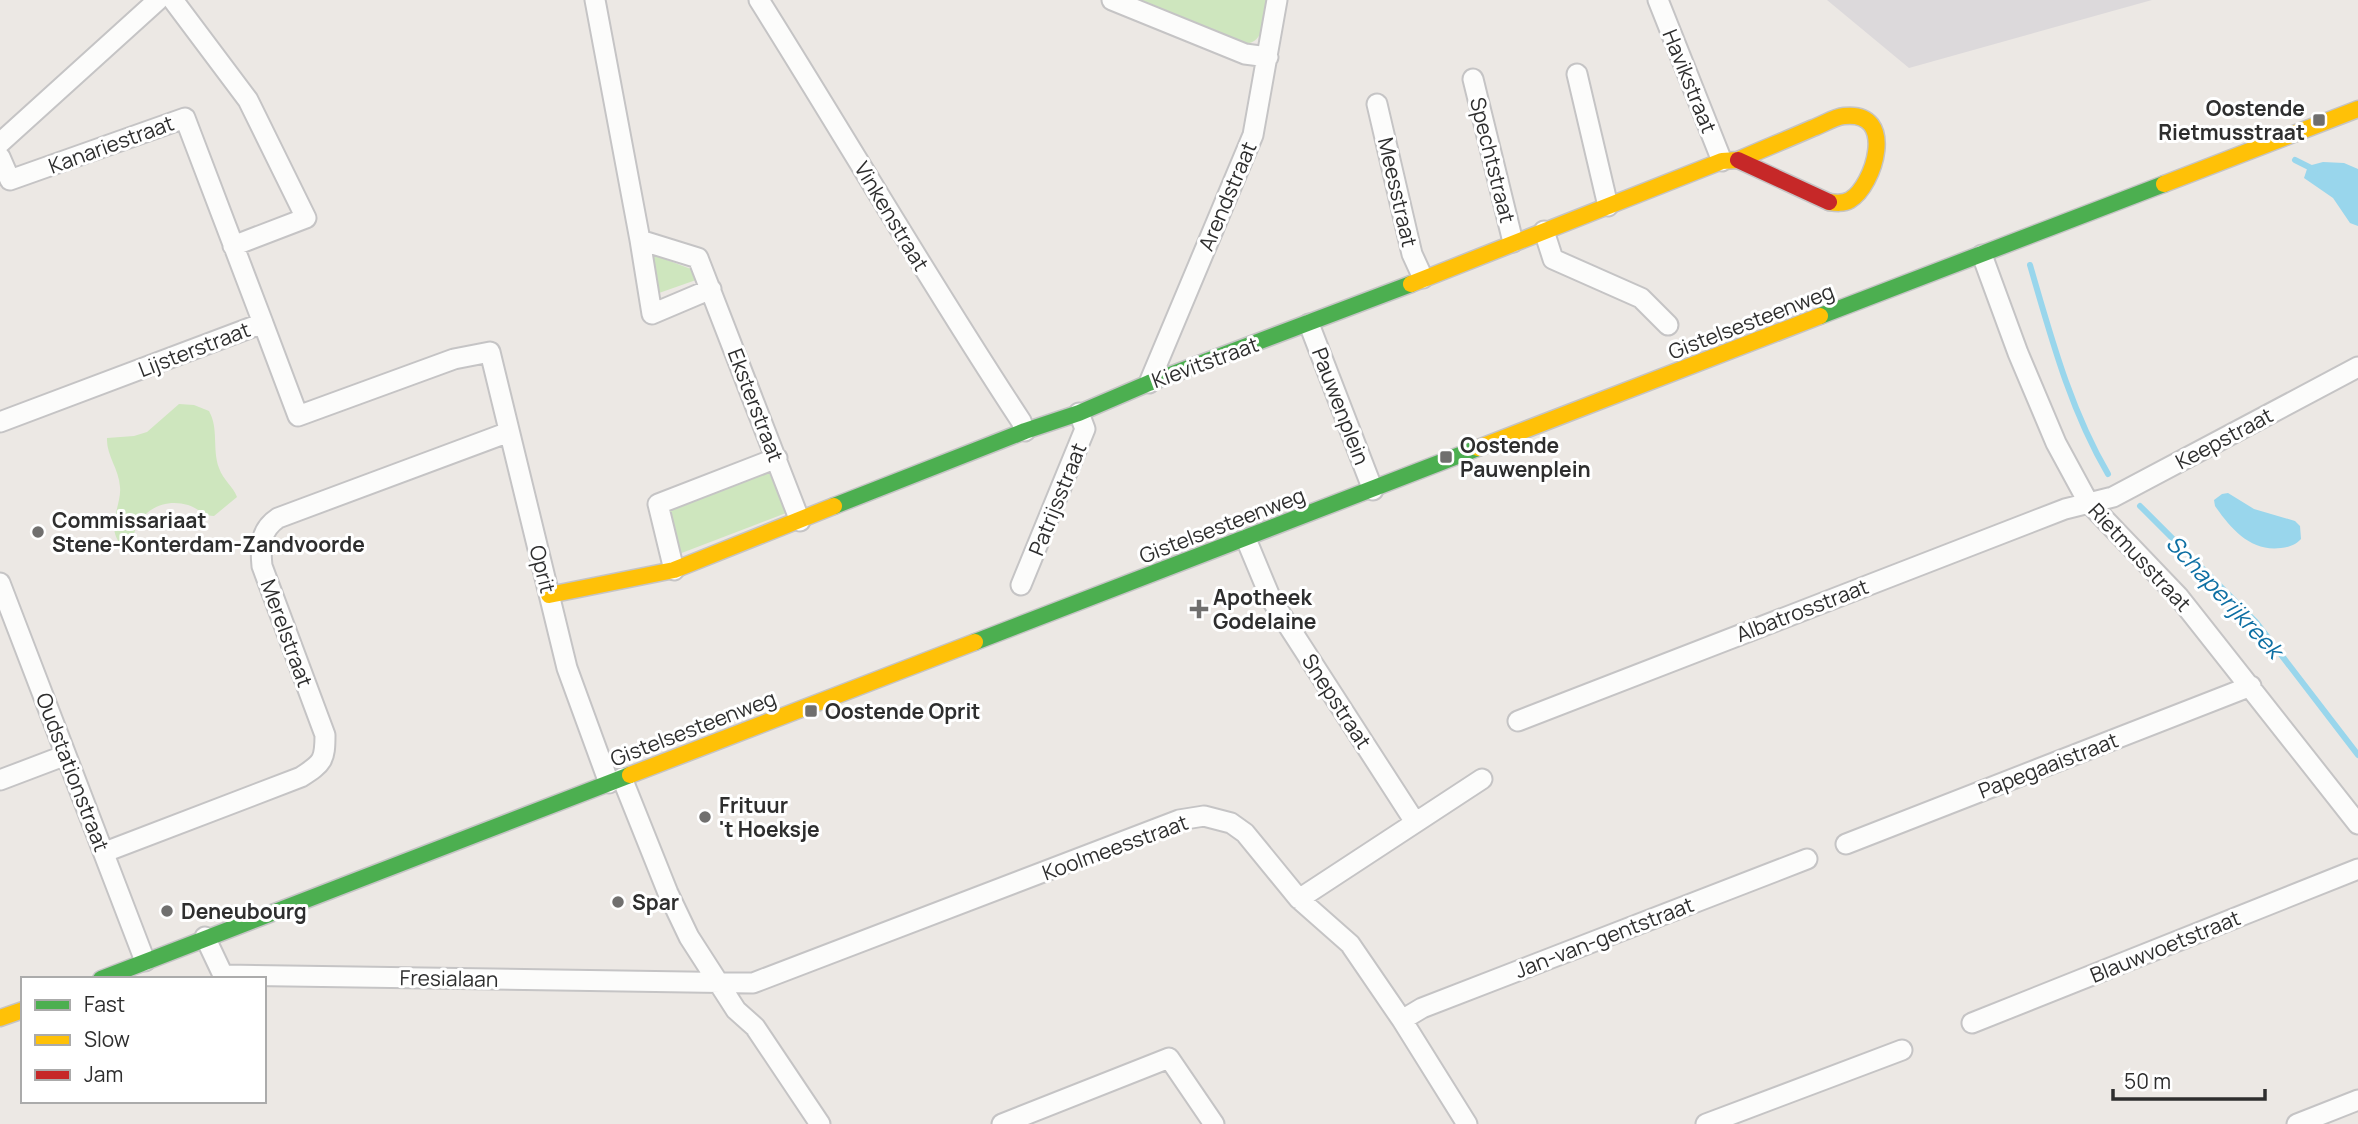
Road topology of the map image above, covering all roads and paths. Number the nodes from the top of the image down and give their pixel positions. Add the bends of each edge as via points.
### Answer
1 (158, 0) edge
2 (173, 0) edge
3 (595, 0) edge
4 (759, 0) edge
5 (1112, 0) edge
6 (1277, 0) edge
7 (1658, 0) edge
8 (1268, 57) junction
9 (1577, 74) dead end
10 (1473, 79) dead end
11 (1377, 104) dead end
12 (2358, 109) edge
13 (0, 143) edge
14 (0, 157) edge
15 (1730, 161) junction
16 (1608, 206) junction
17 (1544, 231) junction
18 (640, 240) junction
19 (1513, 242) junction
20 (233, 246) junction
21 (1982, 255) junction
22 (1423, 278) junction
23 (711, 289) junction
24 (263, 323) junction
25 (1309, 324) junction
26 (1668, 325) dead end
27 (490, 352) joint
28 (2358, 367) edge
29 (1149, 383) junction
30 (1079, 413) junction
31 (0, 422) edge
32 (1025, 431) junction
33 (509, 432) junction
34 (777, 458) junction
35 (1373, 490) junction
36 (2088, 502) junction
37 (800, 521) junction
38 (1246, 539) junction
39 (674, 570) junction
40 (0, 583) edge
41 (1021, 585) dead end
42 (550, 595) junction
43 (2251, 686) junction
44 (1518, 721) dead end
45 (66, 755) junction
46 (1482, 779) dead end
47 (0, 780) edge
48 (616, 780) junction
49 (1415, 822) junction
50 (2358, 824) edge
51 (1846, 844) dead end
52 (105, 852) junction
53 (1807, 859) dead end
54 (2358, 869) edge
55 (1299, 899) junction
56 (205, 937) junction
57 (145, 961) junction
58 (106, 977) edge
59 (718, 982) junction
60 (737, 1010) junction
61 (21, 1011) edge
62 (0, 1018) edge
63 (1402, 1020) junction
64 (1972, 1023) dead end
65 (1902, 1050) dead end
66 (2358, 1100) edge
67 (805, 1124) edge
68 (820, 1124) edge
69 (1002, 1124) edge
70 (1214, 1124) edge
71 (1467, 1124) edge
72 (1706, 1124) edge
73 (2297, 1124) edge

1 - 13 street
2 - 20 street via 248,100 306,218
3 - 18 street
4 - 32 street, Vinkenstraat
5 - 8 street via 1245,54
6 - 8 street, Arendstraat
7 - 15 street, Havikstraat
8 - 29 street, Arendstraat via 1253,135
9 - 16 street
10 - 19 street, Spechtstraat
11 - 22 street, Meesstraat via 1412,254
12 - 21 main road, Gistelsesteenweg
14 - 20 street, Kanariestraat via 10,180 185,118
15 - 15 main road, Kievitstraat via 1829,202 1845,202 1858,194 1876,158 1878,138 1873,125 1859,116 1843,116
15 - 16 main road, Kievitstraat
16 - 17 main road, Kievitstraat
17 - 19 main road, Kievitstraat
17 - 26 street via 1553,259 1641,298
18 - 23 street, Eksterstraat via 698,258
18 - 23 street via 652,313
19 - 22 main road, Kievitstraat
20 - 24 street, Kanariestraat
21 - 35 main road, Gistelsesteenweg
21 - 36 street, Rietmusstraat via 2056,443
22 - 25 main road, Kievitstraat
23 - 34 street, Eksterstraat
24 - 27 street, Lijsterstraat via 298,416 464,356
24 - 31 street, Lijsterstraat
25 - 29 main road, Kievitstraat
25 - 35 street, Pauwenplein
27 - 33 street, Oprit
28 - 36 street, Keepstraat via 2113,497
29 - 30 main road, Kievitstraat
30 - 32 main road, Kievitstraat
30 - 41 street, Patrijsstraat via 1085,429
32 - 37 main road, Kievitstraat
33 - 42 street, Oprit
33 - 52 street, Merelstraat via 270,524 260,549 262,566 325,734 325,757 301,777
34 - 37 street, Eksterstraat
34 - 39 street via 659,504
35 - 38 main road, Gistelsesteenweg
36 - 43 street, Rietmusstraat via 2178,596
36 - 44 street, Albatrosstraat
37 - 39 main road, Kievitstraat
38 - 48 main road, Gistelsesteenweg
38 - 49 street, Snepstraat via 1271,598
39 - 42 main road, Kievitstraat
40 - 45 street, Oudstationstraat
42 - 48 street, Oprit via 567,668
43 - 50 street, Rietmusstraat
43 - 51 street, Papegaaistraat
45 - 47 street
45 - 52 street, Oudstationstraat
46 - 49 street
48 - 56 main road, Gistelsesteenweg
48 - 59 street, Oprit via 689,937
49 - 55 street
52 - 57 street, Oudstationstraat
53 - 63 street, Jan-van-gentstraat via 1422,1007
54 - 64 street, Blauwvoetstraat
55 - 59 street, Koolmeesstraat via 1245,833 1231,823 1191,818 753,983
55 - 63 street, Koolmeesstraat via 1350,944
56 - 57 main road, Gistelsesteenweg
56 - 59 street, Fresialaan via 223,975
57 - 58 main road, Gistelsesteenweg
59 - 60 street, Oprit
60 - 67 street via 745,1033
60 - 68 street via 755,1027
61 - 62 main road
63 - 71 street, Koolmeesstraat
65 - 72 street
66 - 73 street
69 - 70 street via 1169,1058

